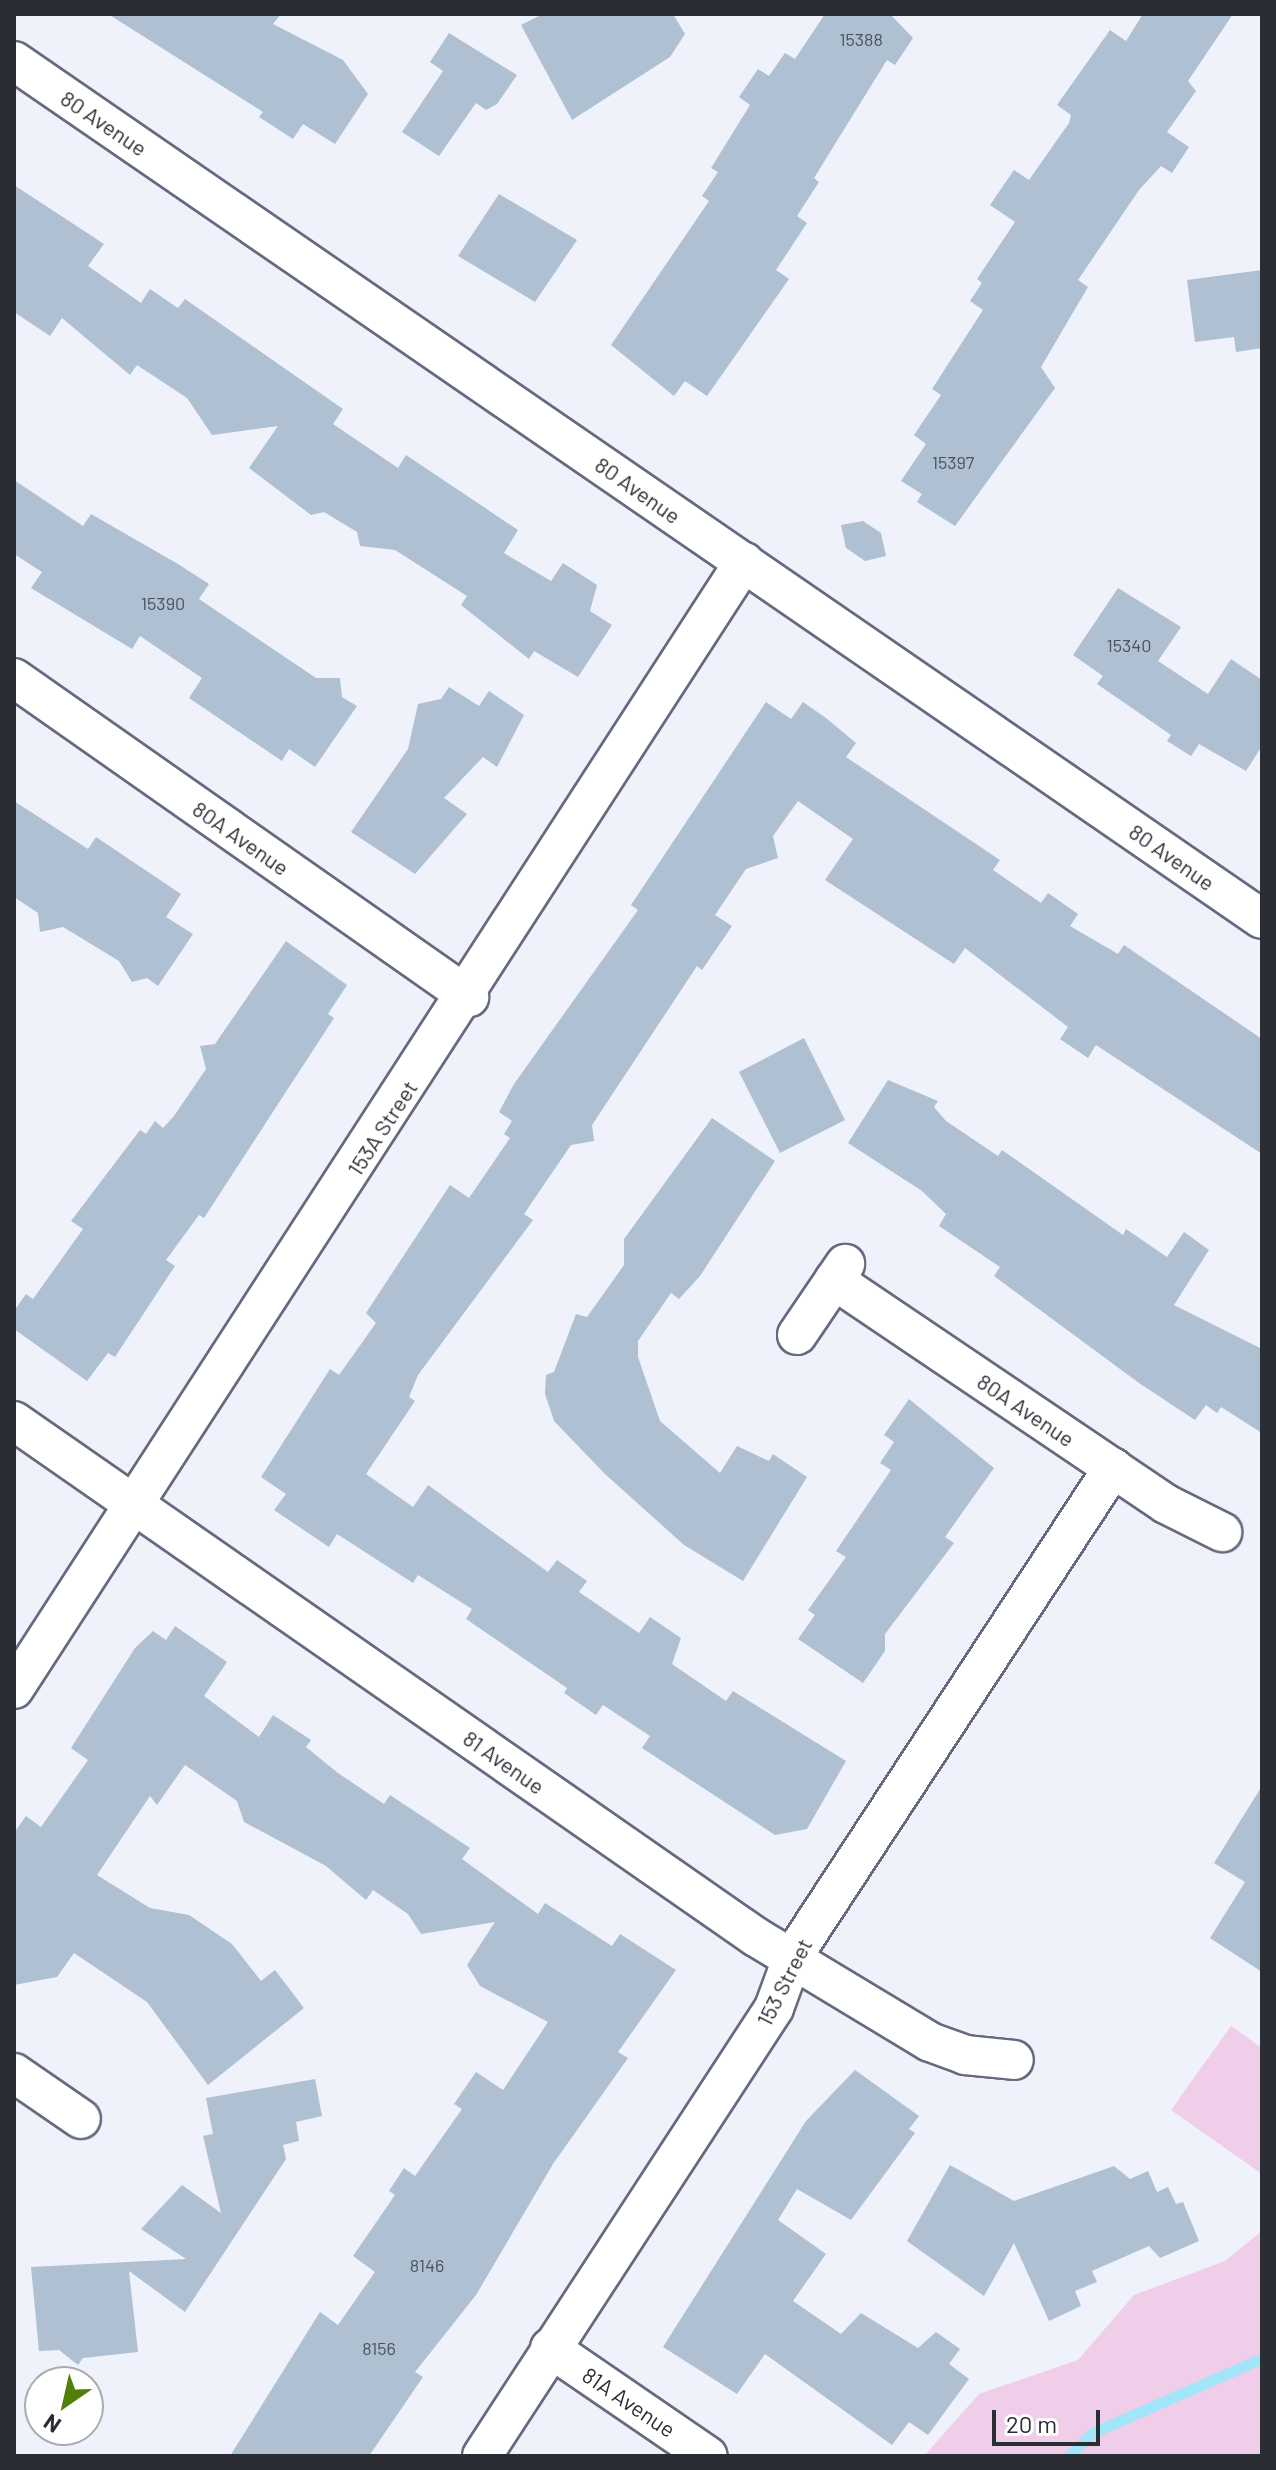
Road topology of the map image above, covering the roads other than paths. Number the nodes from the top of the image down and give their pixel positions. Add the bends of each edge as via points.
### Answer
1 (14, 61) edge
2 (744, 562) junction
3 (14, 678) edge
4 (1262, 919) edge
5 (469, 997) junction
6 (797, 1335) dead end
7 (14, 1421) edge
8 (1113, 1468) junction
9 (134, 1505) junction
10 (1222, 1532) dead end
11 (14, 1689) edge
12 (793, 1956) junction
13 (1014, 2060) dead end
14 (14, 2073) edge
15 (81, 2119) dead end
16 (550, 2348) junction
17 (482, 2456) edge
18 (708, 2456) edge

1 - 2 street, 80 Avenue
2 - 4 street, 80 Avenue
2 - 5 street, 153A Street
3 - 5 street, 80A Avenue
5 - 9 street, 153A Street
6 - 8 street, 80A Avenue via 840,1272
7 - 9 street, 81 Avenue
8 - 10 street, 80A Avenue
8 - 12 street, 153 Street
9 - 11 street, 153A Street
9 - 12 street, 81 Avenue
12 - 13 street, 81 Avenue via 930,2042 965,2055
12 - 16 street, 153 Street via 774,2008
14 - 15 street
16 - 17 street, 153 Street
16 - 18 street, 81A Avenue

